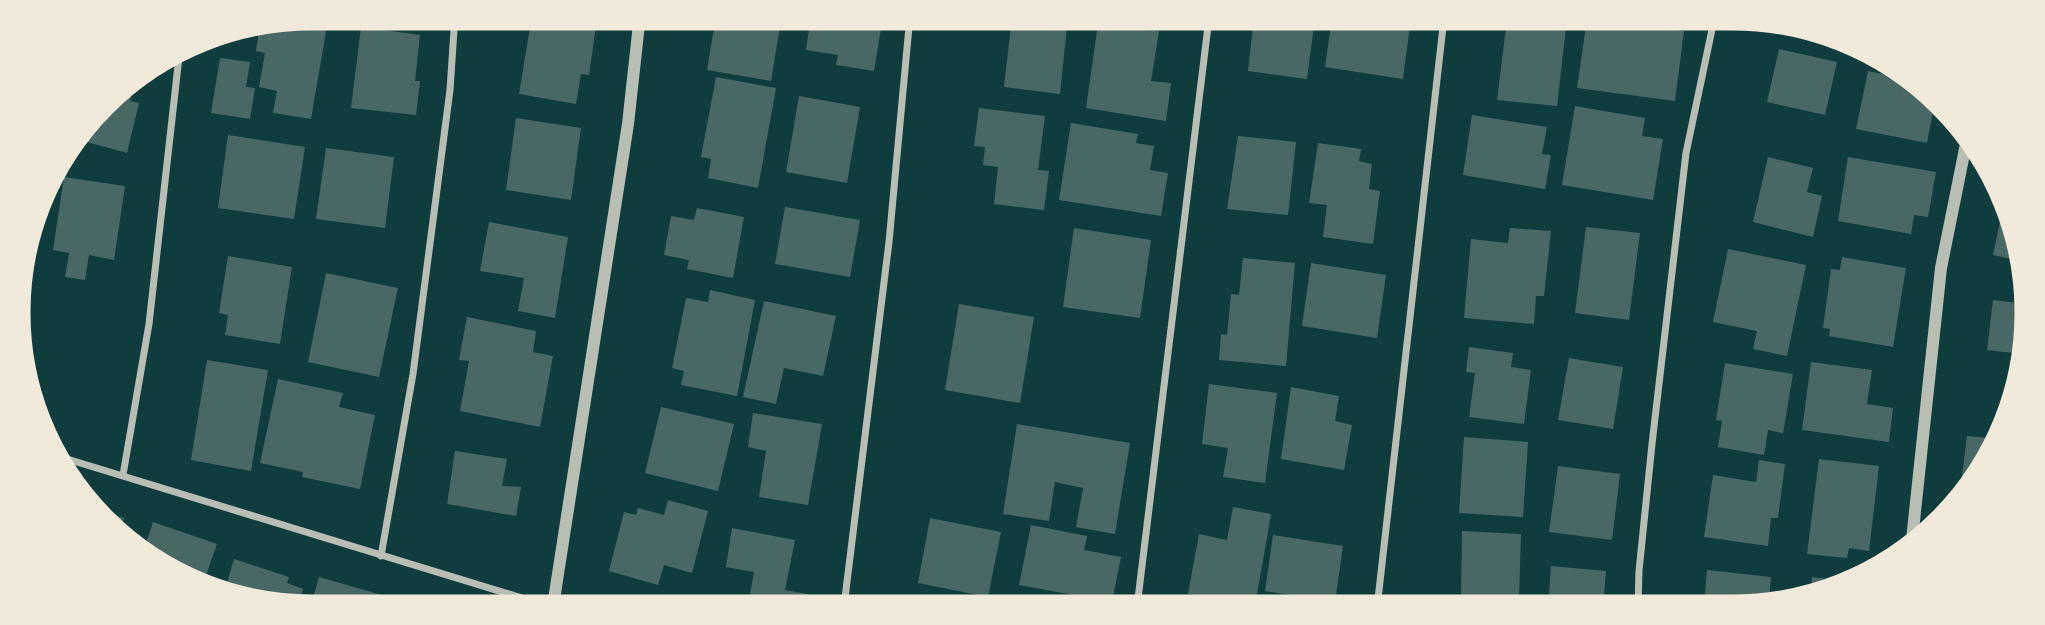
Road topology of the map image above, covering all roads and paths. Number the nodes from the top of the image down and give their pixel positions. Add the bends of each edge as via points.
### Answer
1 (454, 26) edge
2 (639, 26) edge
3 (909, 26) edge
4 (1208, 26) edge
5 (1443, 26) edge
6 (1713, 26) edge
7 (179, 60) edge
8 (1966, 146) edge
9 (66, 459) edge
10 (123, 475) junction
11 (1912, 535) edge
12 (381, 556) junction
13 (527, 599) edge
14 (552, 599) edge
15 (846, 599) edge
16 (1138, 599) edge
17 (1378, 599) edge
18 (1638, 599) edge

1 - 12 street via 413,374
2 - 14 street via 628,124
3 - 15 street via 889,242
4 - 16 street
5 - 17 street
6 - 18 street via 1686,153
7 - 10 street via 149,324
8 - 11 street via 1941,268
9 - 10 street
10 - 12 street
12 - 13 street

